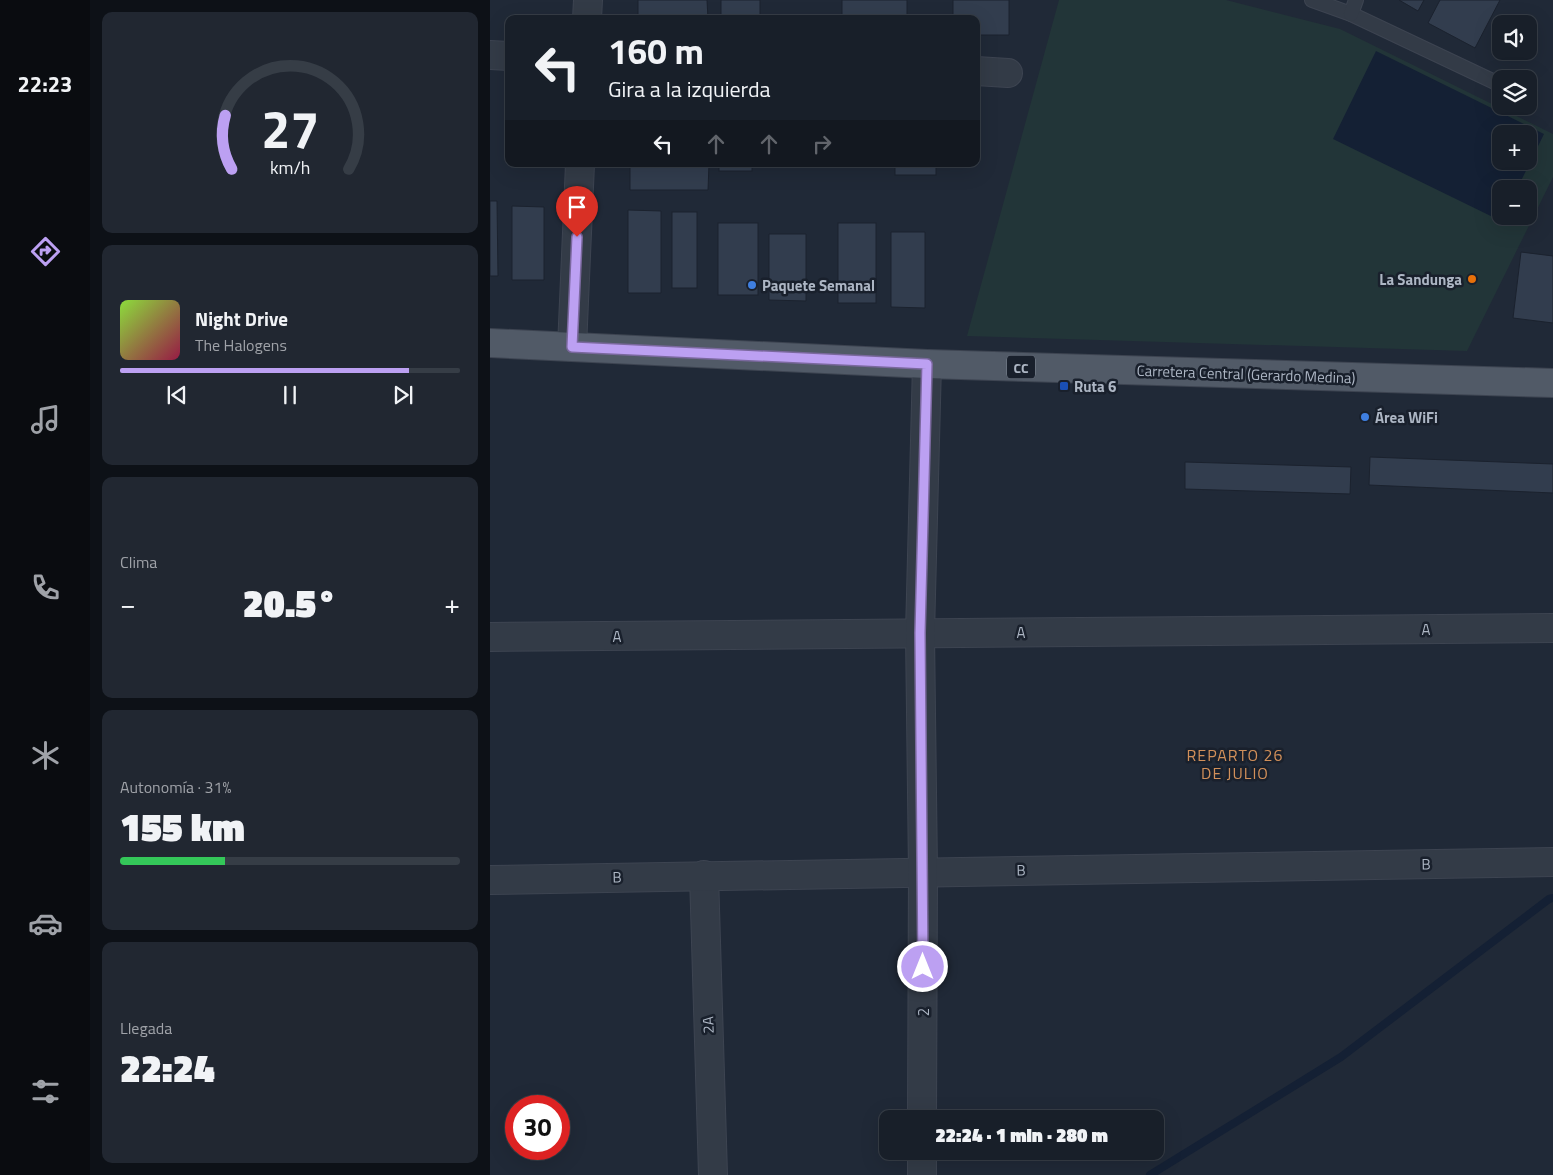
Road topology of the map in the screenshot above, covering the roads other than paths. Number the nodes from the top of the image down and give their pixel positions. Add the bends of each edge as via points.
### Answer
1 (588, 0) edge
2 (1312, 0) edge
3 (1356, 0) edge
4 (1351, 14) junction
5 (587, 15) edge
6 (490, 55) edge
7 (505, 56) edge
8 (980, 72) edge
9 (1008, 72) dead end
10 (1492, 81) edge
11 (580, 167) edge
12 (490, 343) edge
13 (572, 347) junction
14 (927, 364) junction
15 (1553, 383) edge
16 (1553, 628) edge
17 (920, 633) junction
18 (490, 637) edge
19 (1553, 862) edge
20 (923, 872) junction
21 (704, 875) junction
22 (490, 880) edge
23 (922, 1110) edge
24 (922, 1160) edge
25 (713, 1175) edge
26 (922, 1175) edge

1 - 5 street
2 - 4 lane
3 - 4 lane
4 - 10 lane
6 - 7 street
8 - 9 street
11 - 13 street
12 - 13 main road, Carretera Central (Gerardo Medina) / CC
13 - 14 main road, Carretera Central (Gerardo Medina) / CC
14 - 15 main road, Carretera Central (Gerardo Medina) / CC
14 - 17 street, 2
16 - 17 street, A
17 - 18 street, A
17 - 20 street, 2
19 - 20 street, B
20 - 21 street, B
20 - 23 street, 2
21 - 22 street, B
21 - 25 street, 2A
24 - 26 street

